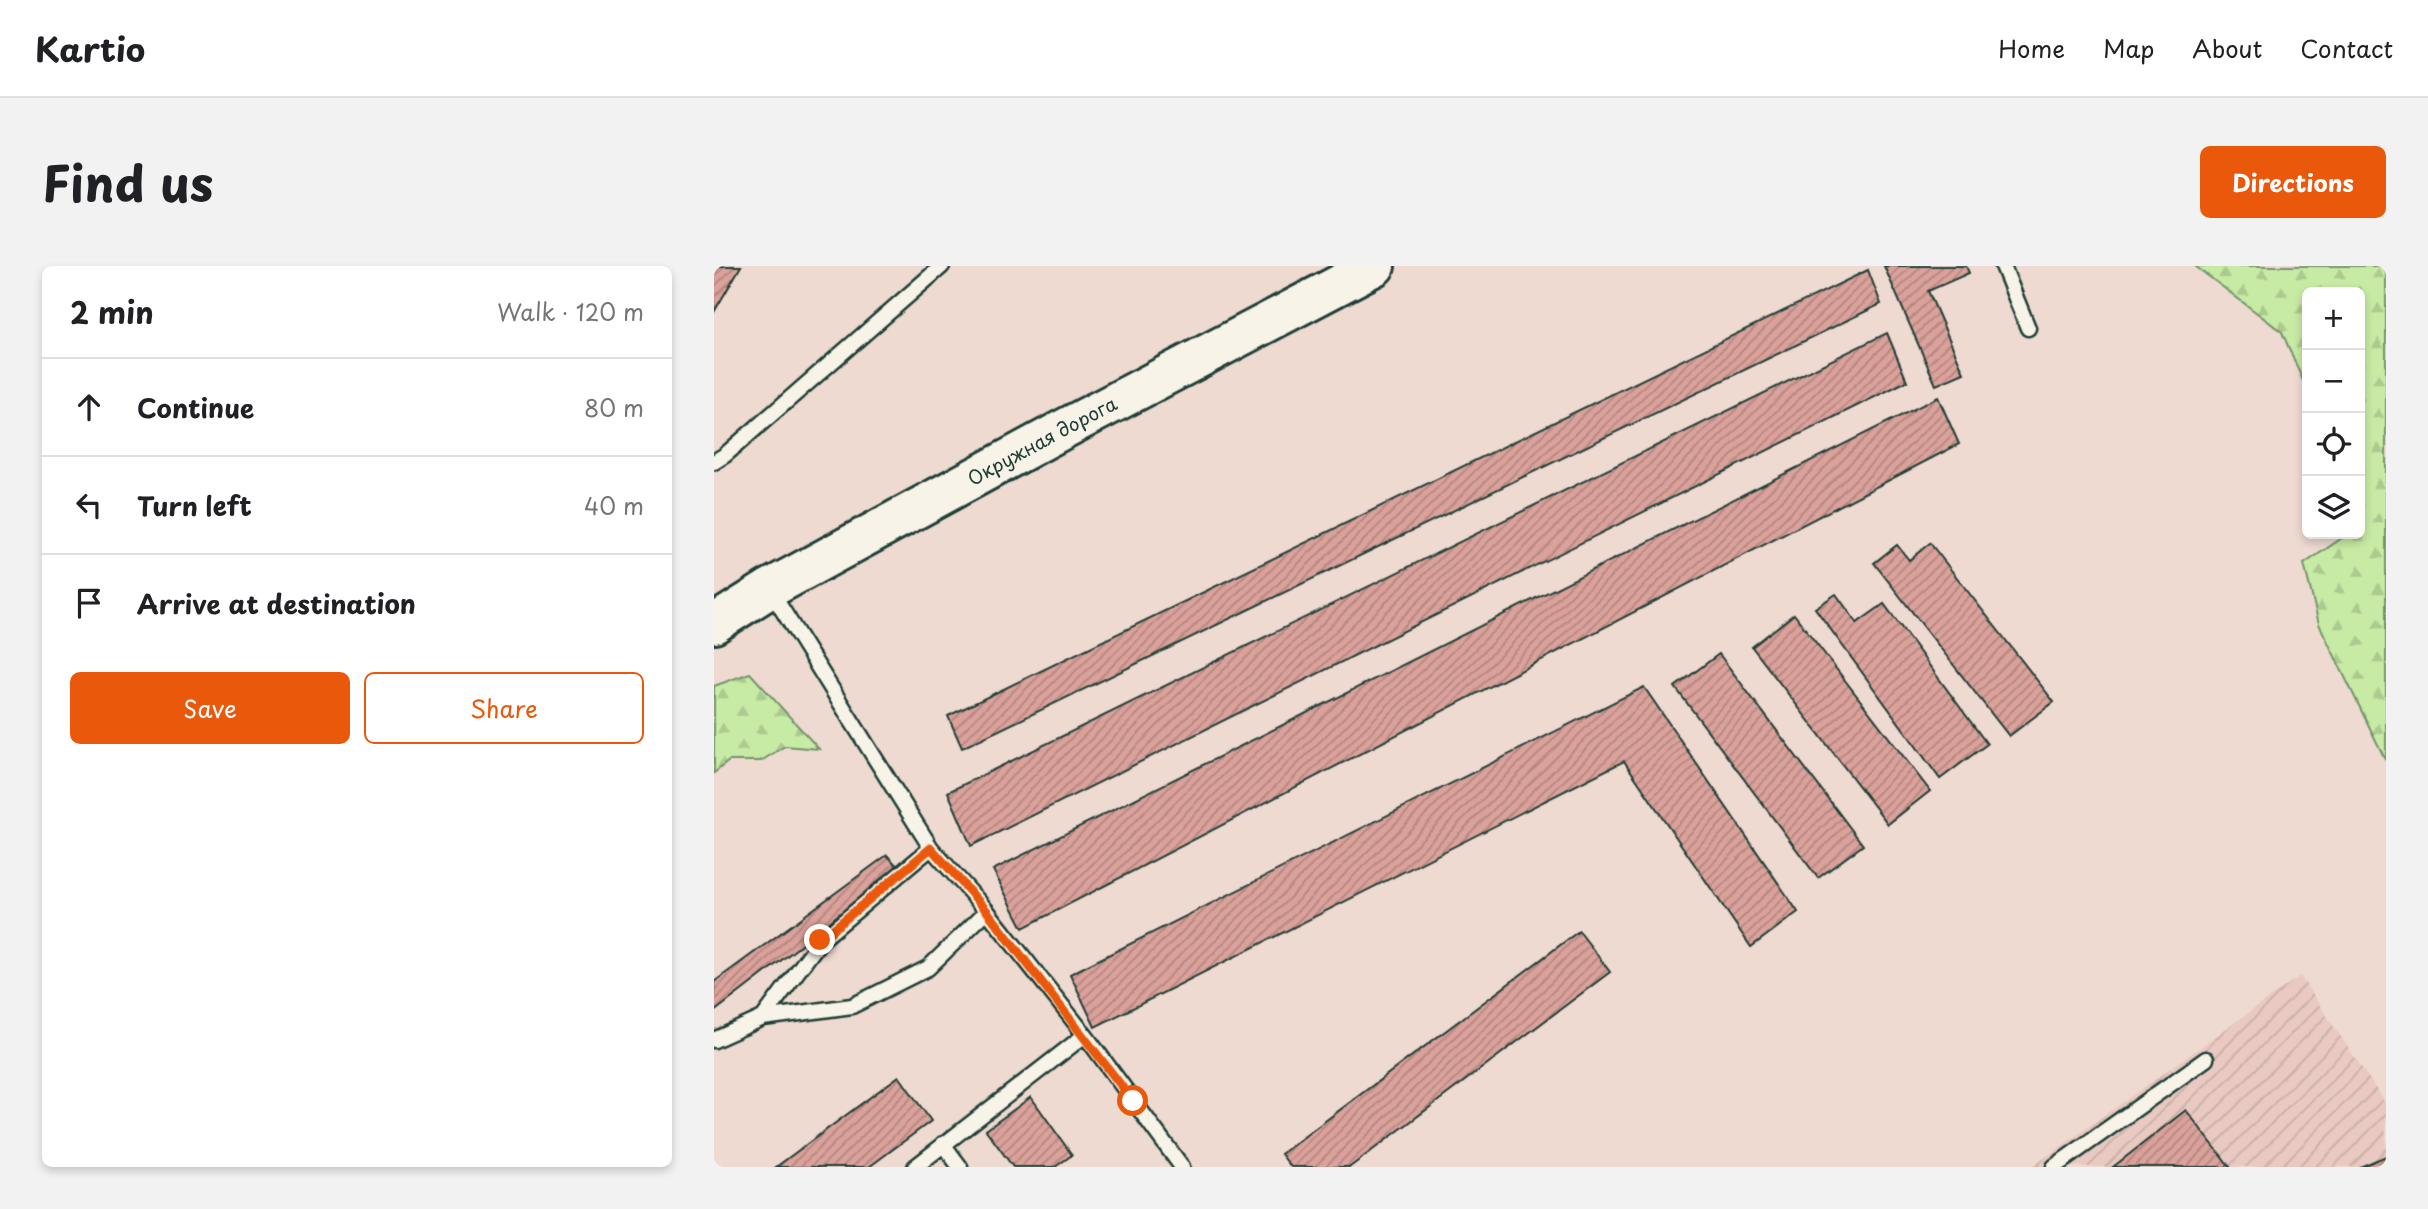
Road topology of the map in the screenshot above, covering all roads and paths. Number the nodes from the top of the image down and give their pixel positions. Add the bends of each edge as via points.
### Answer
1 (942, 266) edge
2 (1375, 266) edge
3 (2003, 266) edge
4 (2028, 328) dead end
5 (714, 461) edge
6 (769, 589) junction
7 (714, 624) edge
8 (931, 848) junction
9 (987, 911) junction
10 (763, 1018) junction
11 (1085, 1035) junction
12 (714, 1040) edge
13 (2206, 1059) dead end
14 (943, 1144) junction
15 (915, 1167) edge
16 (960, 1167) edge
17 (1182, 1167) edge
18 (2054, 1167) edge

1 - 5 lane
2 - 6 highway, Окружная дорога
3 - 4 lane
6 - 7 highway, Окружная дорога
6 - 8 lane
8 - 9 lane
8 - 10 lane via 820,940
9 - 10 lane via 928,968 852,1006
9 - 11 lane
10 - 12 lane
11 - 14 lane
11 - 17 lane
13 - 18 lane
14 - 15 lane
14 - 16 lane

